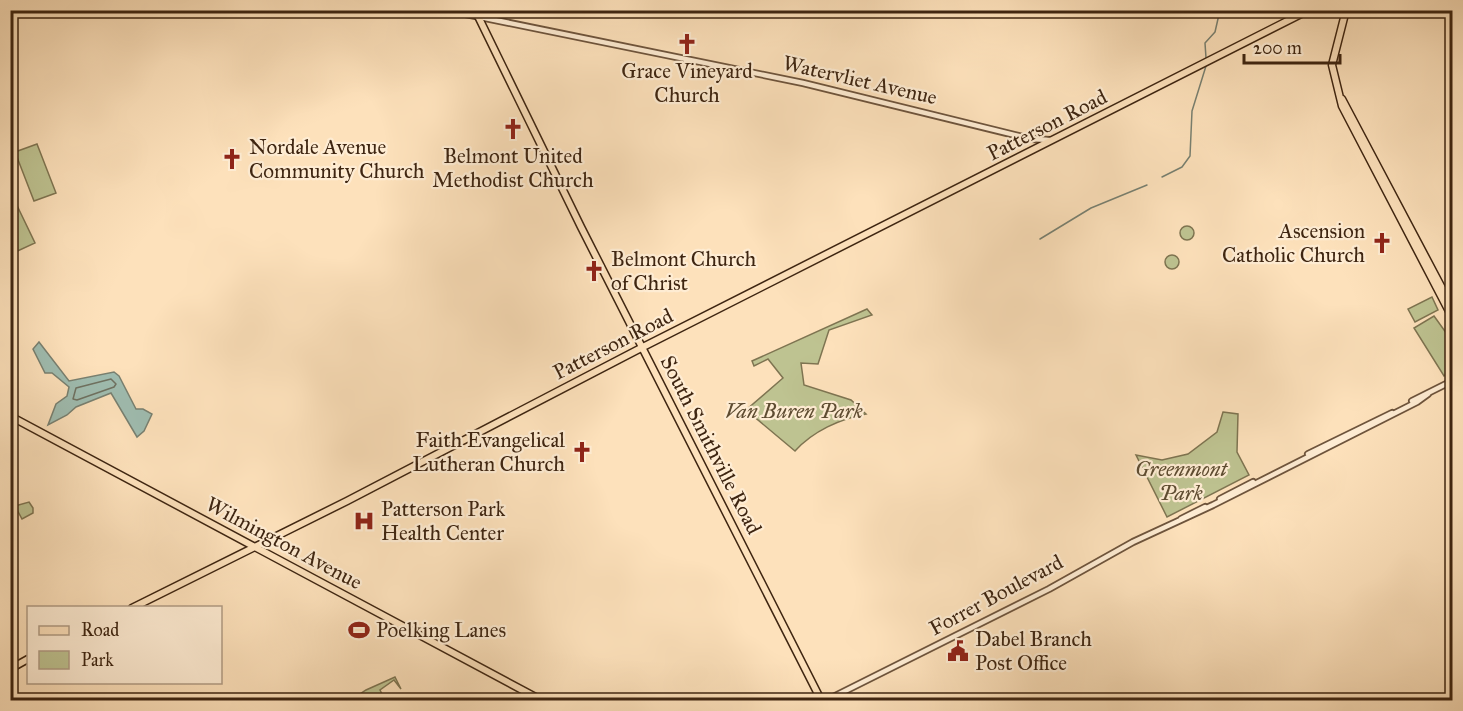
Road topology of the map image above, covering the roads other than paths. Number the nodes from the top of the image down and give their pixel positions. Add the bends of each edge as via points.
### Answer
1 (446, 10) edge
2 (1306, 12) edge
3 (1345, 13) edge
4 (476, 14) edge
5 (1055, 139) junction
6 (1385, 183) junction
7 (1452, 307) edge
8 (1452, 318) edge
9 (643, 347) junction
10 (1452, 381) edge
11 (10, 416) edge
12 (255, 547) junction
13 (136, 606) edge
14 (27, 660) edge
15 (10, 669) edge
16 (540, 700) edge
17 (821, 700) edge
18 (827, 700) edge

1 - 4 street, Watervliet Avenue
2 - 5 main road, Patterson Road
3 - 6 main road via 1332,64 1342,98
4 - 5 street, Watervliet Avenue via 803,83 1031,139
4 - 9 main road, South Smithville Road
5 - 9 main road, Patterson Road
6 - 7 main road
6 - 8 main road
9 - 12 main road, Patterson Road
9 - 17 main road, South Smithville Road
10 - 18 street, Forrer Boulevard
11 - 12 main road, Wilmington Avenue
12 - 13 main road, Patterson Road
12 - 16 main road, Wilmington Avenue
14 - 15 main road

